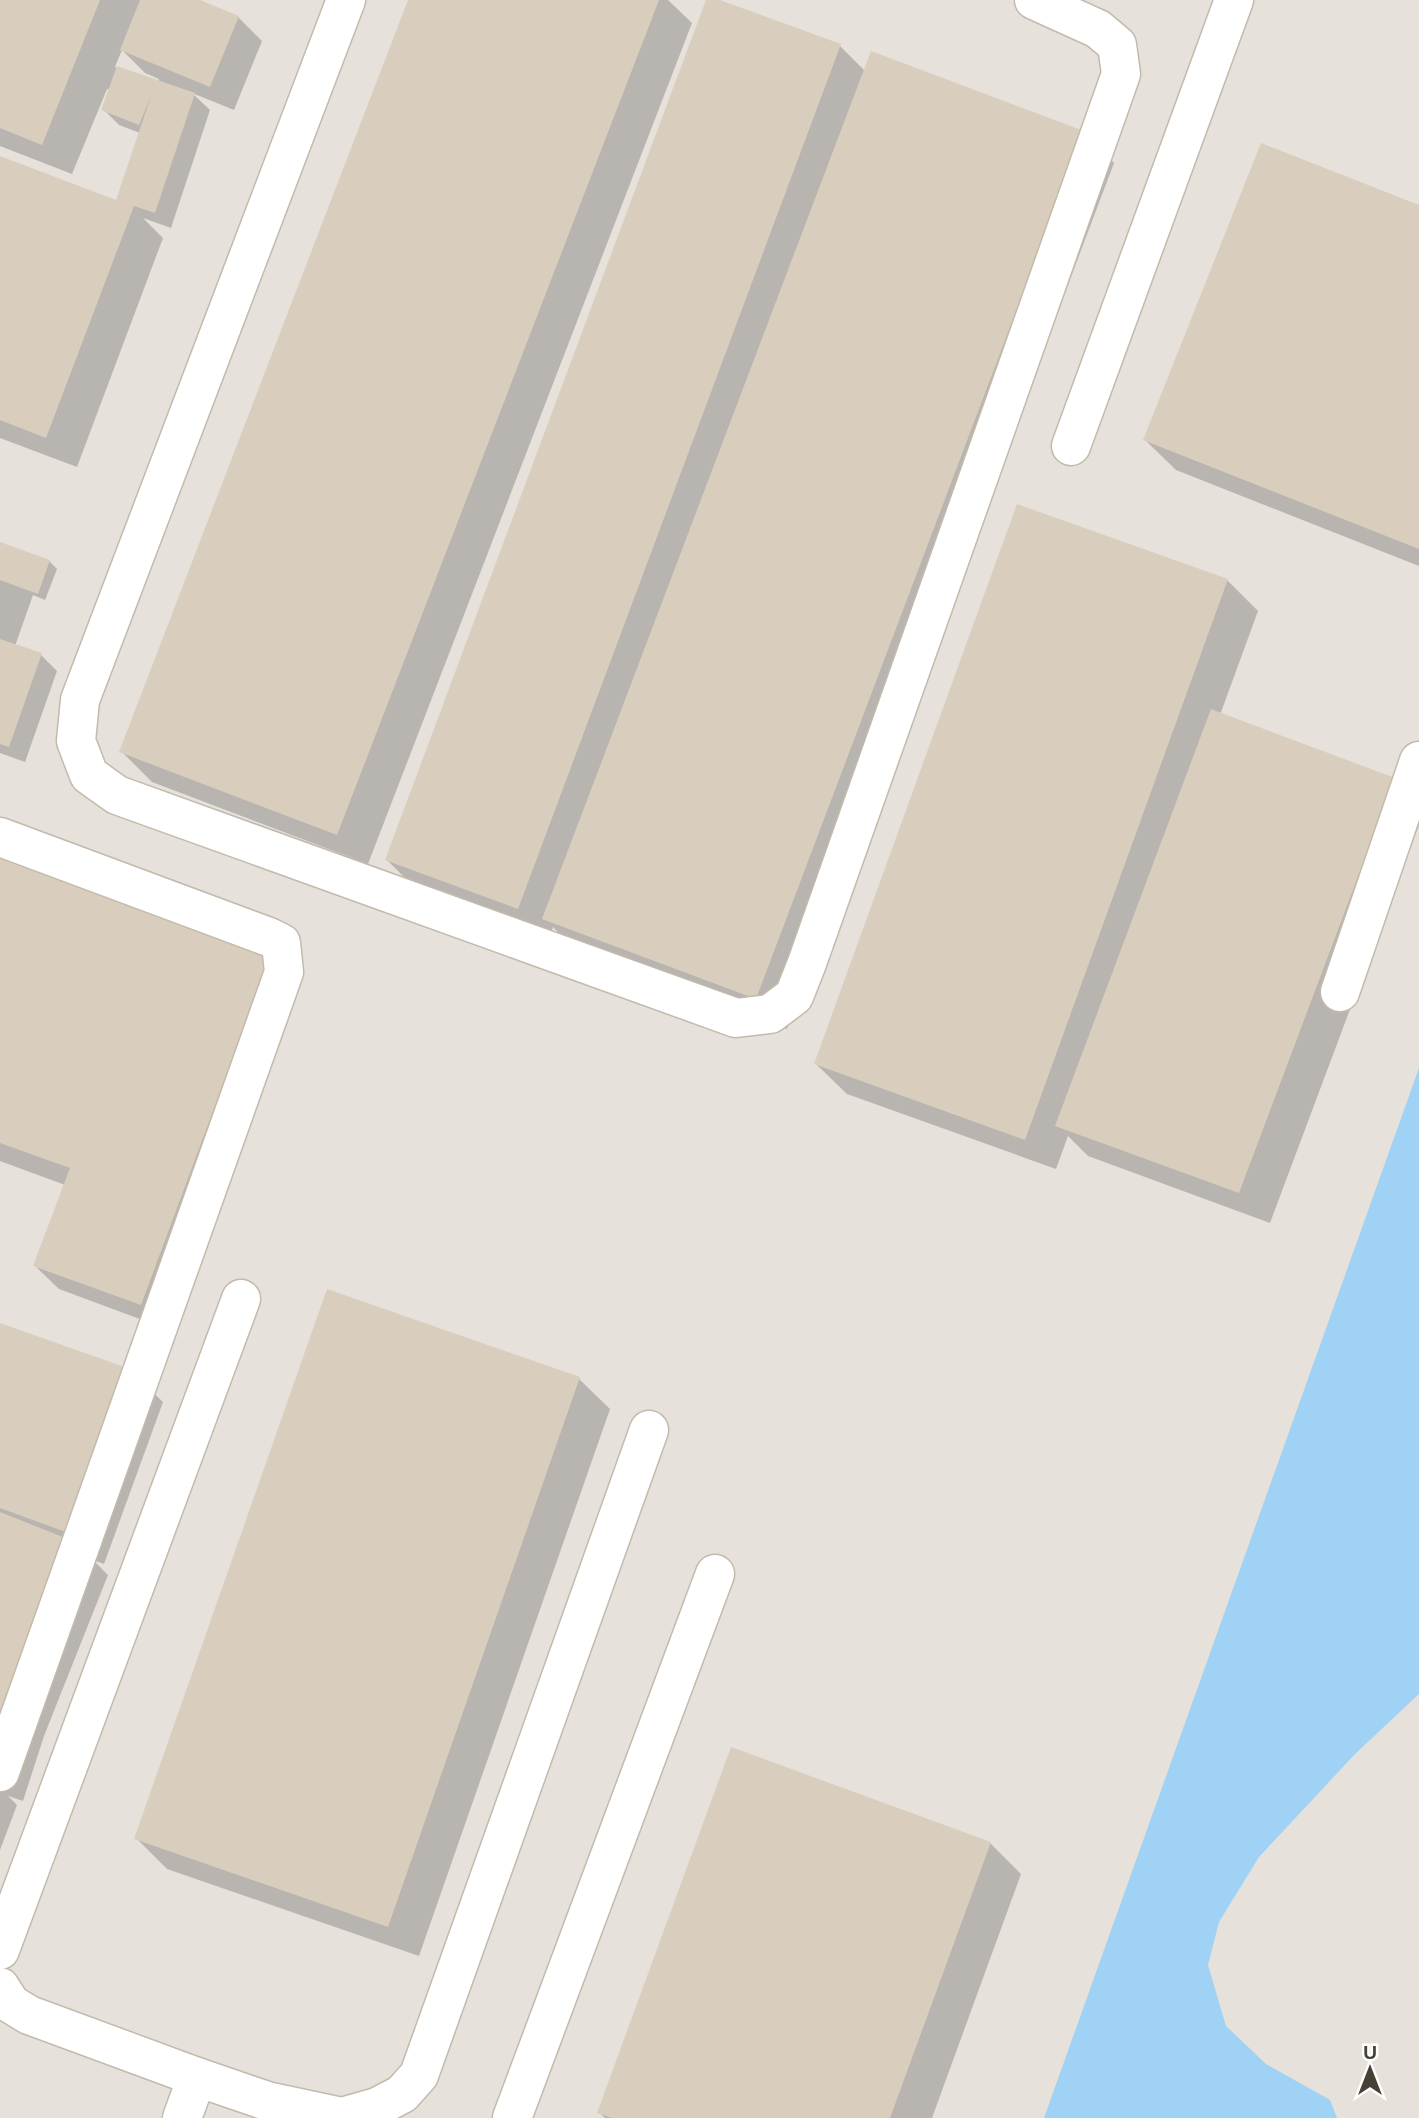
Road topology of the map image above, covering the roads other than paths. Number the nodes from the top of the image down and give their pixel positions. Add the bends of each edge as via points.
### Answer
1 (346, 0) edge
2 (1034, 0) edge
3 (1234, 0) edge
4 (1071, 446) dead end
5 (1419, 761) edge
6 (0, 837) edge
7 (1340, 992) dead end
8 (241, 1299) dead end
9 (649, 1430) dead end
10 (715, 1574) dead end
11 (0, 1772) edge
12 (0, 1950) edge
13 (0, 1987) edge
14 (197, 2077) junction
15 (264, 2110) edge
16 (182, 2118) edge
17 (512, 2118) edge

1 - 2 lane via 80,700 76,741 89,775 117,795 736,1018 770,1014 794,996 799,985 1121,75 1117,45 1098,29
3 - 4 lane
5 - 7 lane
6 - 11 lane via 269,937 281,943 284,972
8 - 12 lane
9 - 15 lane via 419,2075 402,2094 342,2117
10 - 17 lane
13 - 14 lane via 11,2004 29,2015
14 - 15 lane
14 - 16 lane

